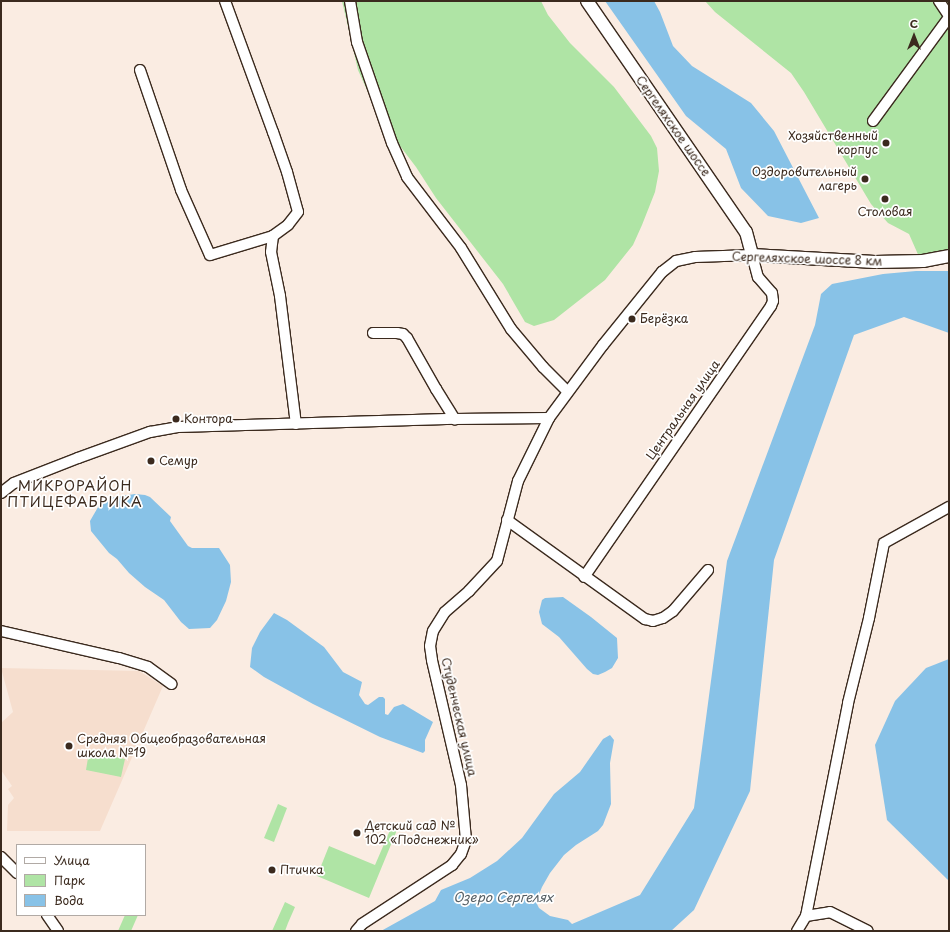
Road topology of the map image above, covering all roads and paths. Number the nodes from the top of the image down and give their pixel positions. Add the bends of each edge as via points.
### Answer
1 (225, 1) edge
2 (350, 1) edge
3 (587, 1) edge
4 (939, 1) edge
5 (949, 16) edge
6 (140, 70) dead end
7 (873, 121) dead end
8 (274, 236) junction
9 (752, 255) junction
10 (949, 256) edge
11 (373, 333) dead end
12 (568, 392) junction
13 (549, 418) junction
14 (455, 419) junction
15 (296, 424) junction
16 (1, 493) edge
17 (949, 507) edge
18 (507, 520) junction
19 (708, 570) dead end
20 (584, 577) junction
21 (1, 631) edge
22 (171, 684) dead end
23 (1, 857) edge
24 (16, 872) edge
25 (48, 916) edge
26 (806, 916) junction
27 (58, 931) edge
28 (356, 931) edge
29 (797, 931) edge
30 (868, 931) edge

1 - 8 street via 287,172 298,212 288,225
2 - 12 street via 356,42 392,143 407,177 465,253 511,329
3 - 9 main road, Сергеляхское шоссе via 746,232
4 - 5 street
5 - 7 street
6 - 8 street via 181,190 210,255
8 - 15 street via 271,252 281,304
9 - 10 main road, Сергеляхское шоссе 8 км via 875,262 923,261
9 - 12 street, Сергеляхское шоссе 8 км via 694,256 676,261 662,272 602,345
9 - 20 street, Центральная улица via 758,277 772,293 771,306
11 - 14 street via 403,334 407,338
12 - 13 street, Сергеляхское шоссе 8 км
13 - 14 street
13 - 18 street, Студенческая улица via 518,481
14 - 15 street
15 - 16 street via 178,427 150,432 20,480
17 - 26 street via 884,544 848,703
18 - 20 street
18 - 28 street, Студенческая улица via 497,561 475,586 445,612 433,631 430,646 439,697 461,785 466,840 461,854 452,865 362,924
19 - 20 street via 673,611 653,621 645,619
21 - 22 street via 148,667
23 - 24 street
25 - 27 street
26 - 29 street
26 - 30 street via 830,912

